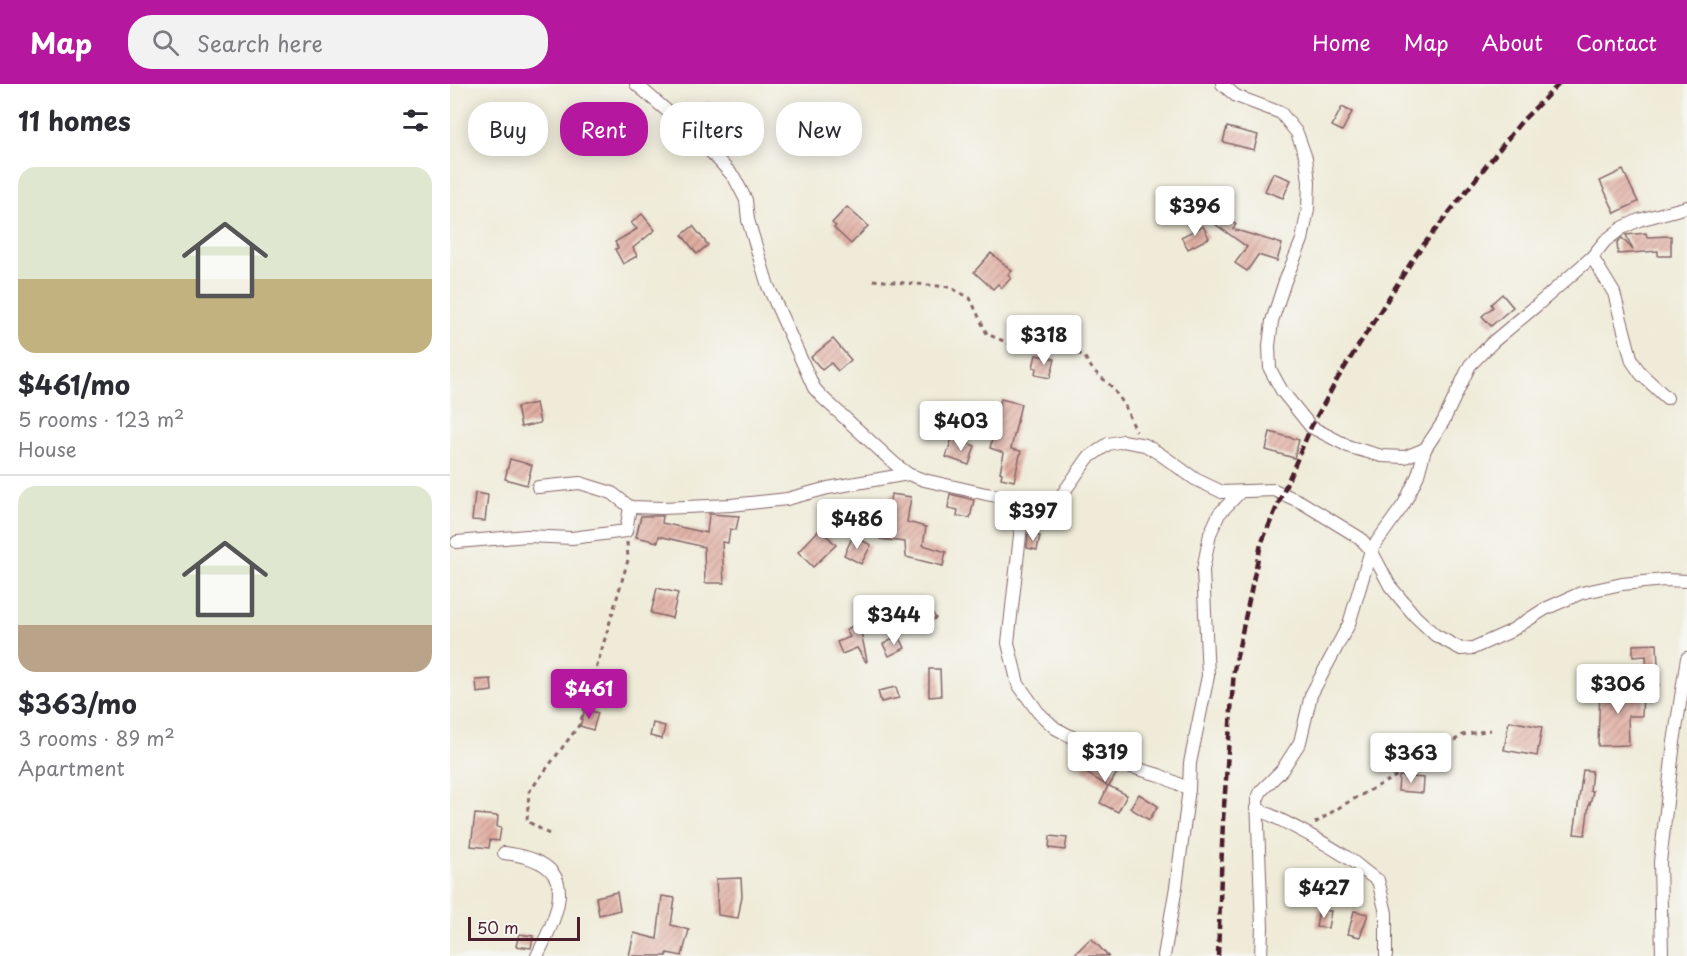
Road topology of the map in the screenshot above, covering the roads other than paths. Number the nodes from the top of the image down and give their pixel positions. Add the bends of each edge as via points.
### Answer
1 (636, 84) edge
2 (1222, 84) edge
3 (1687, 207) edge
4 (1592, 256) junction
5 (1667, 398) dead end
6 (1425, 449) junction
7 (909, 474) junction
8 (538, 487) dead end
9 (1240, 492) junction
10 (1024, 499) junction
11 (630, 507) junction
12 (457, 542) dead end
13 (1371, 550) junction
14 (1687, 581) edge
15 (1687, 658) edge
16 (1687, 739) edge
17 (1674, 742) junction
18 (1189, 789) junction
19 (1256, 808) junction
20 (504, 853) dead end
21 (537, 956) edge
22 (1164, 956) edge
23 (1261, 956) edge
24 (1386, 956) edge
25 (1662, 956) edge

1 - 7 street via 696,136 734,177 746,200 748,220 768,286 814,388
2 - 6 street via 1236,96 1281,113 1298,133 1306,158 1308,209 1302,240 1272,321 1270,369 1298,414 1311,427 1350,447 1382,456 1405,457
3 - 4 street via 1622,228
4 - 5 street via 1614,293 1632,362
4 - 6 street via 1470,365 1443,422
6 - 13 street via 1404,504
7 - 10 street via 986,494
7 - 11 street via 787,499 731,505
8 - 11 street via 580,483 612,493
9 - 10 street via 1222,492 1195,480 1160,454 1123,441 1108,444 1088,458 1059,499 1046,504
9 - 13 street via 1274,490 1336,523
9 - 18 street via 1219,514 1210,534 1203,570 1209,671 1190,763
10 - 18 street via 1008,643 1018,684 1055,728 1125,765
11 - 12 street via 626,531 572,538 527,536
13 - 14 street via 1390,586 1415,616 1436,635 1461,649 1473,648 1509,632 1545,609 1581,593 1622,584
13 - 19 street via 1349,624 1311,695 1300,742 1282,770 1261,791
15 - 17 street
16 - 17 street
17 - 25 street via 1660,862
18 - 22 street
19 - 23 street
19 - 24 street via 1303,830 1378,880 1386,913
20 - 21 street via 533,860 557,877 558,905

